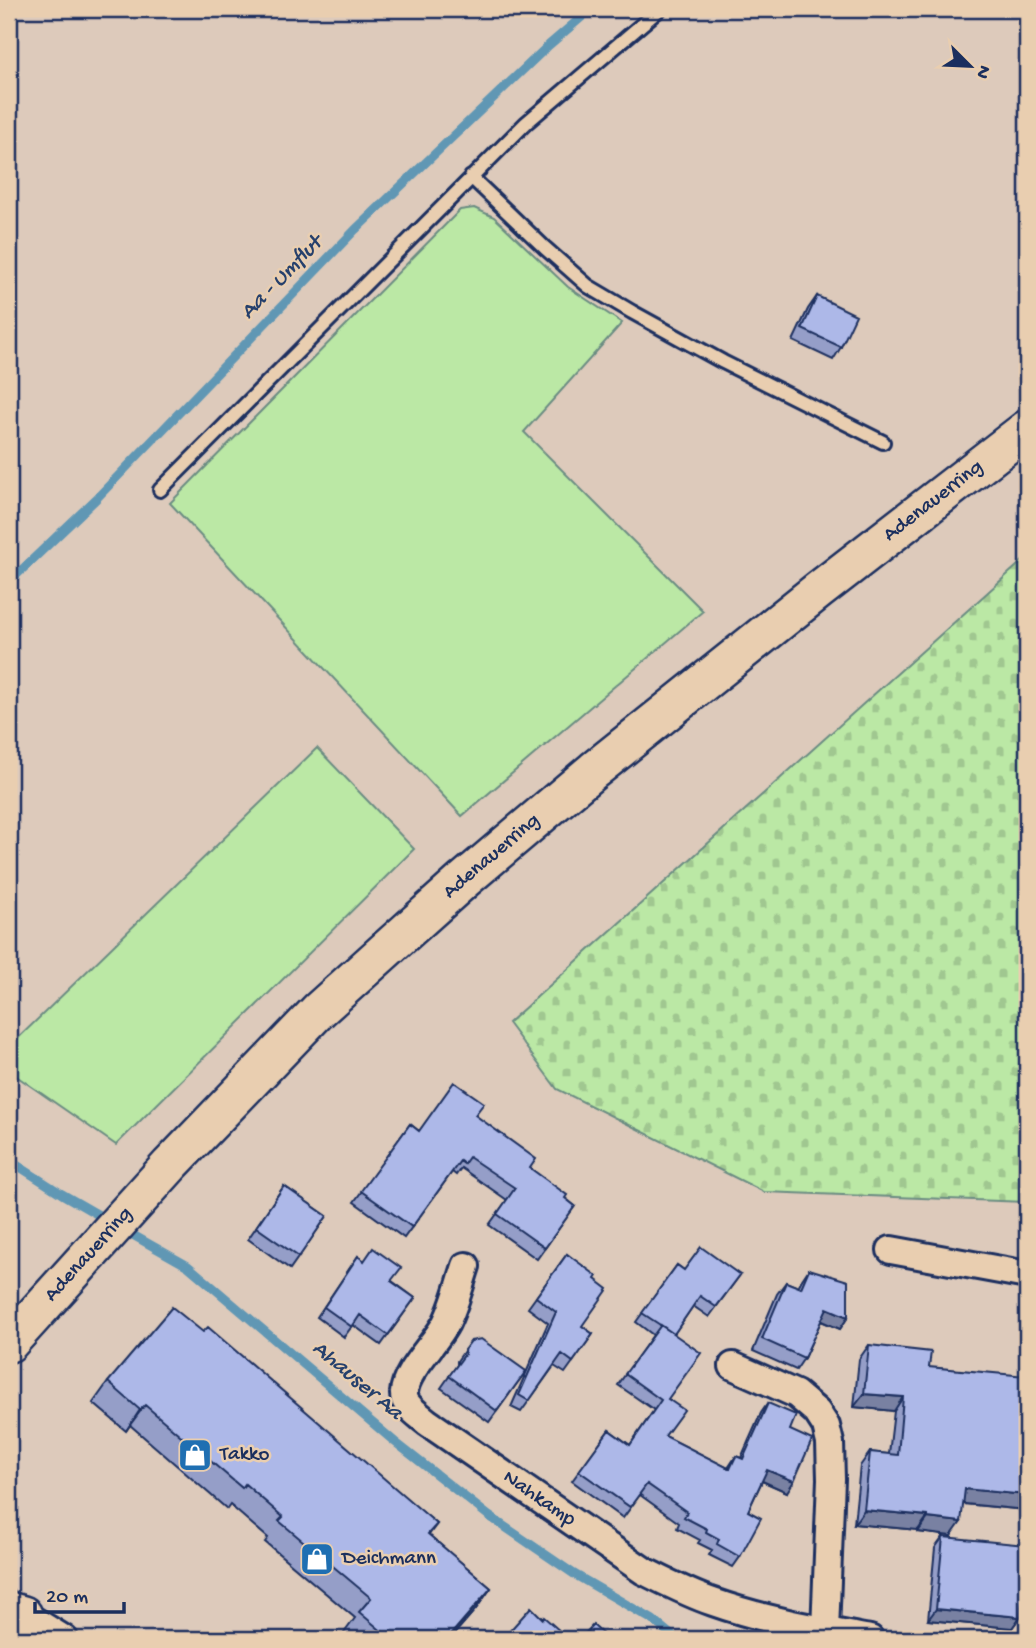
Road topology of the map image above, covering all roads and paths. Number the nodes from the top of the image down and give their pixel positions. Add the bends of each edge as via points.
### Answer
1 (660, 9) edge
2 (471, 177) junction
3 (1027, 429) edge
4 (883, 442) dead end
5 (160, 490) dead end
6 (891, 1250) dead end
7 (466, 1266) dead end
8 (1027, 1275) edge
9 (9, 1343) edge
10 (733, 1366) dead end
11 (14, 1610) edge
12 (825, 1631) junction
13 (64, 1639) edge
14 (870, 1639) edge

1 - 2 lane via 526,123
2 - 4 lane via 588,286 723,362
2 - 5 lane
3 - 9 main road, Adenauerring via 605,761 319,1010
6 - 8 street
7 - 12 street, Nahkamp via 446,1323 406,1385 403,1395 414,1411 644,1571 713,1602
10 - 12 street via 796,1394 826,1426 831,1479
11 - 13 street
12 - 14 street, Nahkamp

